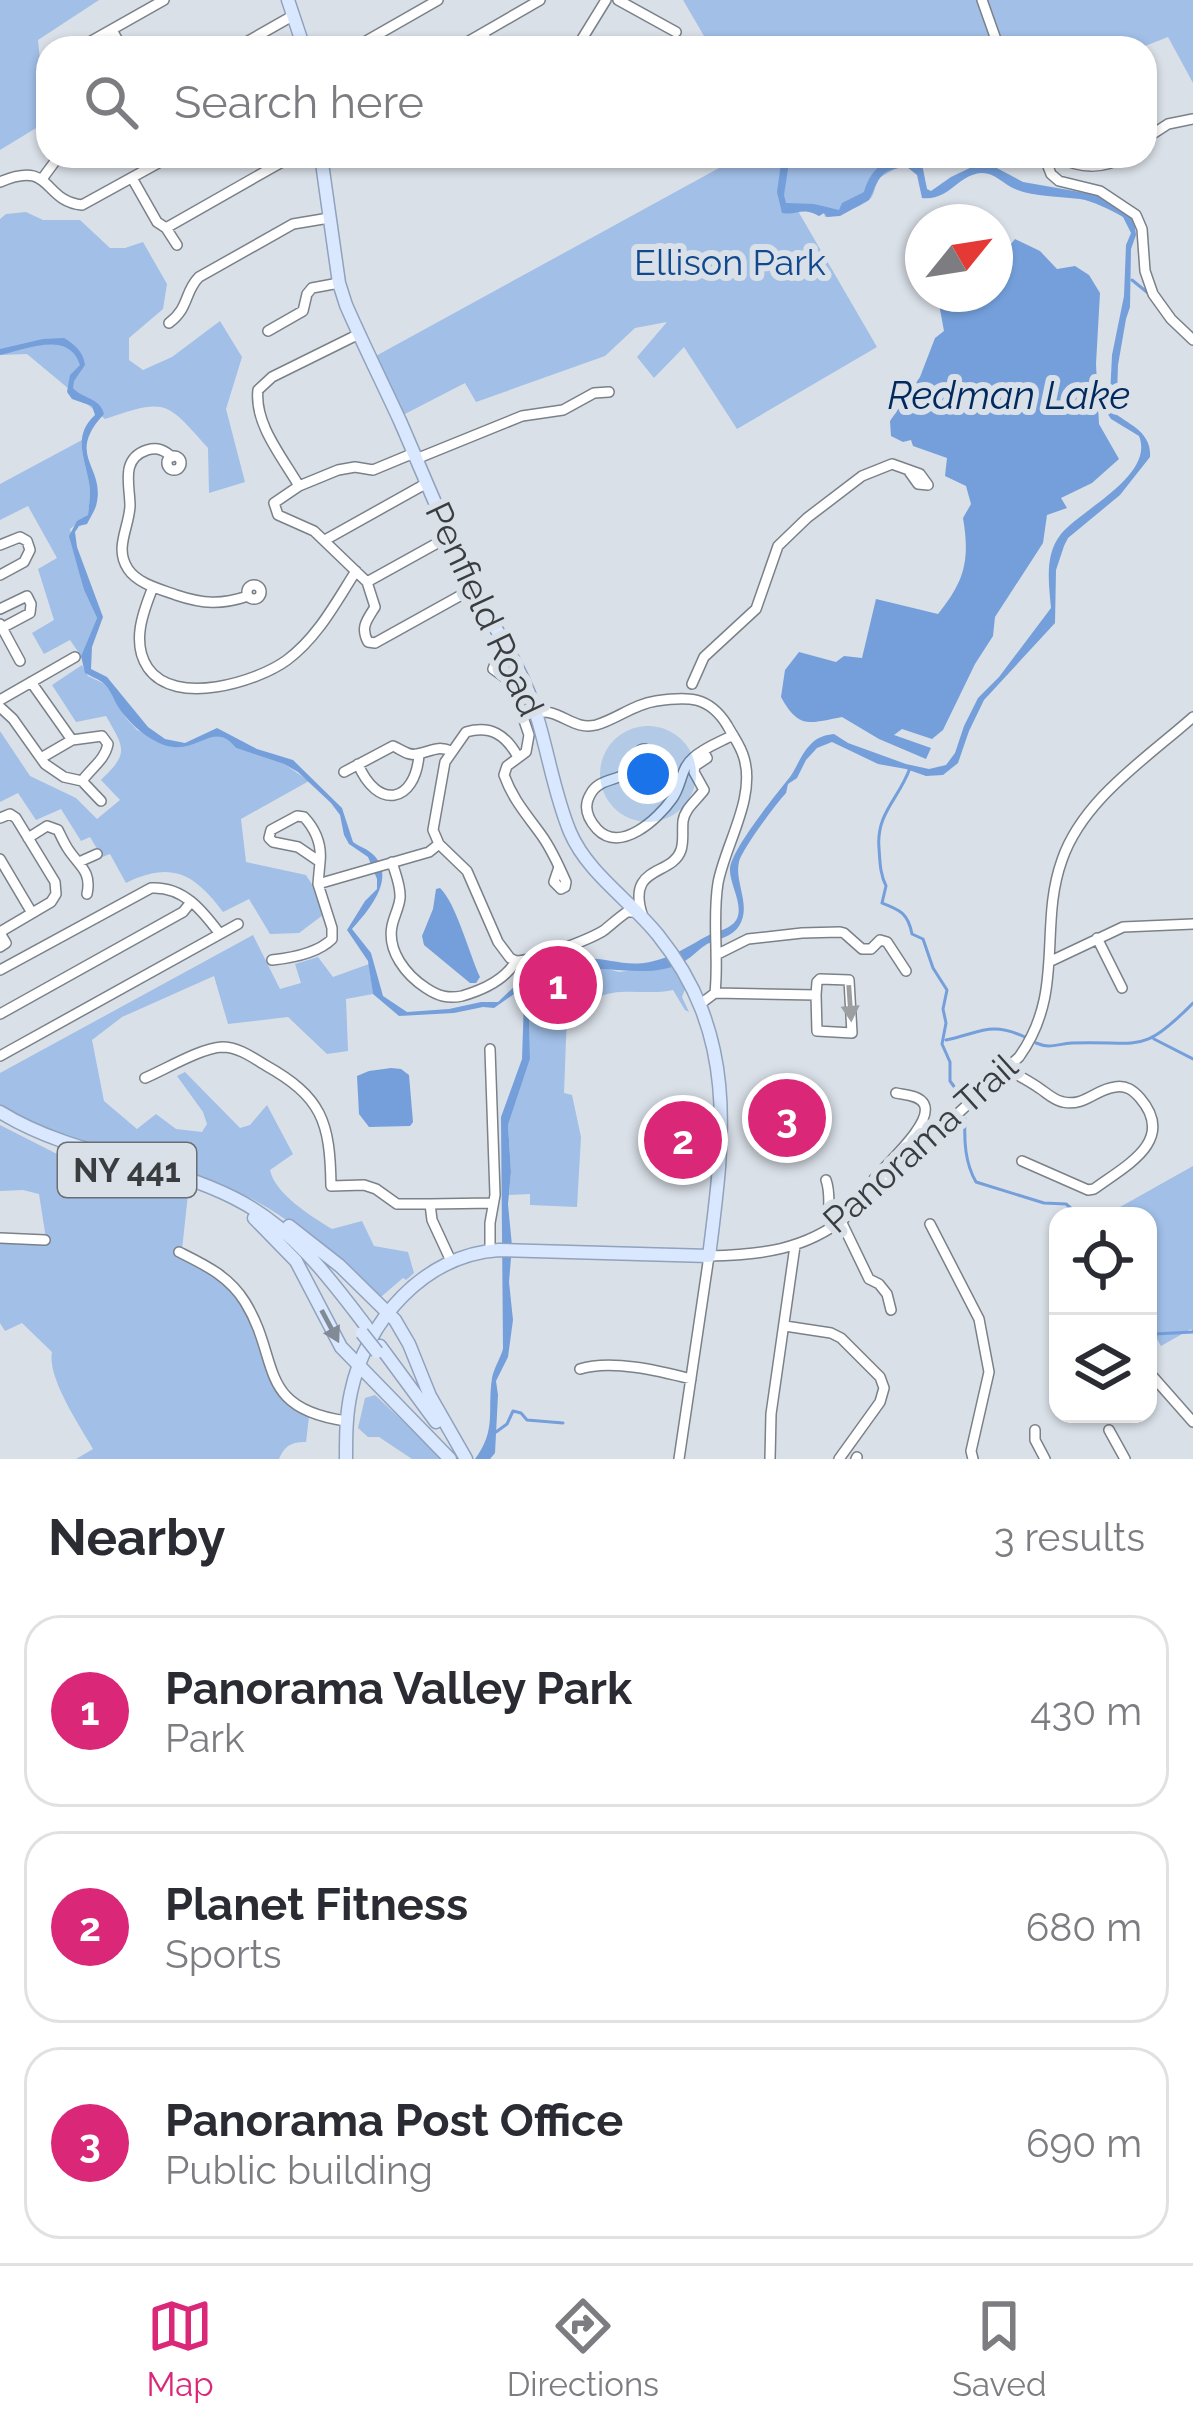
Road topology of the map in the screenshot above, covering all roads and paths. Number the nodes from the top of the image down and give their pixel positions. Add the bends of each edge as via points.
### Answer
1 (164, 0) edge
2 (288, 0) edge
3 (438, 0) edge
4 (540, 0) edge
5 (606, 0) edge
6 (618, 0) edge
7 (982, 0) edge
8 (294, 15) junction
9 (112, 30) junction
10 (676, 32) dead end
11 (482, 34) joint
12 (101, 36) edge
13 (115, 36) edge
14 (257, 36) edge
15 (300, 36) edge
16 (375, 36) edge
17 (478, 36) edge
18 (584, 36) edge
19 (994, 36) edge
20 (1193, 119) edge
21 (1157, 131) edge
22 (50, 168) edge
23 (150, 168) edge
24 (270, 168) edge
25 (321, 168) edge
26 (1049, 168) edge
27 (133, 178) junction
28 (42, 179) junction
29 (0, 182) edge
30 (329, 218) junction
31 (166, 228) junction
32 (177, 245) dead end
33 (339, 283) junction
34 (169, 323) dead end
35 (268, 331) dead end
36 (359, 334) junction
37 (1193, 340) edge
38 (609, 392) dead end
39 (415, 456) junction
40 (172, 457) dead end
41 (908, 470) dead end
42 (427, 483) junction
43 (299, 486) junction
44 (450, 536) junction
45 (325, 540) junction
46 (0, 545) edge
47 (356, 571) junction
48 (0, 575) edge
49 (367, 582) junction
50 (153, 587) junction
51 (474, 588) junction
52 (248, 596) dead end
53 (0, 609) edge
54 (1, 627) edge
55 (509, 653) junction
56 (75, 656) dead end
57 (20, 661) dead end
58 (31, 682) junction
59 (692, 684) dead end
60 (0, 704) edge
61 (536, 712) junction
62 (1193, 717) edge
63 (463, 734) junction
64 (733, 735) junction
65 (72, 740) junction
66 (432, 749) junction
67 (703, 751) junction
68 (451, 752) junction
69 (516, 753) junction
70 (419, 754) junction
71 (41, 758) junction
72 (641, 760) dead end
73 (358, 764) junction
74 (344, 772) dead end
75 (82, 782) junction
76 (101, 801) dead end
77 (0, 818) edge
78 (28, 838) junction
79 (439, 844) junction
80 (98, 854) dead end
81 (0, 859) edge
82 (79, 862) junction
83 (320, 862) junction
84 (381, 865) junction
85 (559, 867) dead end
86 (318, 884) junction
87 (618, 892) junction
88 (640, 892) junction
89 (87, 894) dead end
90 (190, 902) junction
91 (32, 914) junction
92 (621, 916) junction
93 (641, 916) junction
94 (238, 924) dead end
95 (1193, 924) edge
96 (0, 932) edge
97 (220, 934) junction
98 (1097, 938) junction
99 (0, 947) edge
100 (716, 951) junction
101 (272, 960) dead end
102 (516, 961) junction
103 (1051, 961) junction
104 (0, 970) edge
105 (906, 971) dead end
106 (1122, 988) dead end
107 (716, 993) junction
108 (816, 995) junction
109 (699, 1005) junction
110 (0, 1014) edge
111 (490, 1049) dead end
112 (0, 1056) edge
113 (1011, 1065) junction
114 (145, 1078) dead end
115 (896, 1093) dead end
116 (0, 1116) edge
117 (1022, 1161) dead end
118 (826, 1180) dead end
119 (211, 1188) junction
120 (875, 1189) junction
121 (494, 1203) junction
122 (430, 1204) junction
123 (254, 1218) junction
124 (836, 1224) junction
125 (930, 1224) dead end
126 (0, 1238) edge
127 (45, 1240) dead end
128 (795, 1246) junction
129 (501, 1251) junction
130 (178, 1252) dead end
131 (709, 1256) junction
132 (446, 1264) junction
133 (891, 1310) dead end
134 (388, 1312) junction
135 (785, 1326) junction
136 (364, 1330) junction
137 (359, 1366) junction
138 (580, 1370) dead end
139 (691, 1379) junction
140 (375, 1380) junction
141 (1157, 1381) edge
142 (353, 1384) junction
143 (346, 1421) junction
144 (1193, 1422) edge
145 (1035, 1430) dead end
146 (1109, 1430) dead end
147 (460, 1458) edge
148 (346, 1459) edge
149 (679, 1459) edge
150 (770, 1459) edge
151 (839, 1459) edge
152 (973, 1459) edge
153 (1045, 1459) edge
154 (1125, 1459) edge

1 - 9 street
2 - 8 main road
3 - 16 street
4 - 11 street
5 - 18 street
6 - 10 street
7 - 19 street
8 - 14 street
8 - 15 main road
9 - 12 street
9 - 13 street
11 - 17 street
20 - 21 street
22 - 28 street
23 - 27 street
24 - 31 street
25 - 30 main road, Penfield Road
26 - 37 street via 1059,182 1100,191 1136,215 1153,294
27 - 28 street via 79,206
27 - 31 street
28 - 29 street via 24,174
30 - 33 main road, Penfield Road
30 - 34 street via 290,225 205,274
31 - 32 street
33 - 35 street via 312,288 303,311
33 - 36 main road, Penfield Road
36 - 39 main road, Penfield Road
36 - 43 street via 272,376 258,391 262,421
38 - 39 street
39 - 42 main road, Penfield Road
39 - 43 street
40 - 50 street via 147,450 128,471 121,552 129,571
41 - 59 street via 892,464 862,476 778,546 755,609 704,657
42 - 44 main road, Penfield Road
42 - 45 street
43 - 45 street via 277,498 275,511
44 - 49 street
44 - 51 main road, Penfield Road
45 - 47 street
46 - 48 street via 20,537 30,550
47 - 49 street
47 - 50 street via 290,658 210,689 168,682 146,664 140,627
49 - 51 street via 375,607 363,633 375,643
50 - 52 street via 210,604
51 - 55 main road, Penfield Road
53 - 54 street via 27,596 31,604 30,614
54 - 57 street
55 - 61 main road, Penfield Road
55 - 69 street via 494,669 513,685 530,740 526,752
56 - 58 street
58 - 60 street
58 - 65 street
60 - 71 street
61 - 64 street via 590,726 650,702 700,700
61 - 87 main road, Penfield Road via 571,835
62 - 103 street, Panorama Trail via 1111,790 1068,846 1058,872
63 - 66 street
63 - 68 street
63 - 69 street via 491,730
64 - 67 street
64 - 100 street via 746,776 721,872
65 - 71 street
65 - 75 street via 102,736 108,744
66 - 68 street
66 - 70 street
67 - 72 street via 687,763 670,802 632,835 609,838 589,818 590,794
67 - 88 street via 707,758 694,772 704,790 684,815 681,851 649,874
68 - 79 street via 433,824
69 - 85 street via 505,780
70 - 73 street via 393,746
70 - 73 street via 413,781 395,794 374,790
71 - 75 street
73 - 74 street
75 - 76 street
77 - 78 street via 14,815
78 - 82 street via 55,827
78 - 91 street via 55,882 54,898
79 - 84 street
79 - 102 street via 467,871 501,948
80 - 82 street
81 - 91 street
82 - 89 street via 90,878
83 - 83 street via 304,817 269,833 272,841
83 - 86 street
84 - 86 street
84 - 102 street via 400,896 394,950 418,982 460,996 498,980
86 - 101 street via 332,939
87 - 88 street
87 - 92 street
87 - 93 main road, Penfield Road
88 - 93 street
90 - 97 street
90 - 104 street via 176,890 151,888
90 - 110 street
91 - 96 street
92 - 93 street
92 - 102 street via 585,940
93 - 109 main road, Penfield Road
94 - 97 street
95 - 98 street via 1128,926
96 - 99 street
97 - 112 street
98 - 103 street
98 - 106 street
100 - 105 street via 748,939 840,932 862,949 887,942
100 - 107 street
103 - 113 street, Panorama Trail via 1033,1036
107 - 108 street
107 - 109 street
108 -> 108 street via 818,980 849,980 853,1034 816,1029
109 - 131 main road, Penfield Road via 723,1117
111 - 121 street
113 - 117 street via 1055,1100 1130,1089 1152,1116 1145,1149 1094,1189
113 - 120 street, Panorama Trail
114 - 122 street via 209,1049 241,1051 314,1102 331,1186 364,1185 397,1204
115 - 120 street via 918,1098 925,1114 874,1179
116 - 119 main road, NY 441
116 - 123 main road, NY 441 via 52,1146 188,1187
118 - 124 street
119 - 134 main road via 294,1229
119 - 136 main road, NY 441 via 298,1243
120 - 124 street, Panorama Trail
121 - 122 street
121 - 129 street
122 - 132 street
123 - 136 main road, NY 441 via 309,1264
123 -> 137 main road via 296,1261 334,1338
124 - 128 street, Panorama Trail
124 - 133 street
125 - 152 street via 979,1319 988,1372
126 - 127 street
128 - 131 street, Panorama Trail
128 - 135 street
129 - 131 main road, Panorama Trail
129 - 132 main road, Panorama Trail
130 - 143 street via 238,1292 288,1397
131 - 139 street, Penfield Road
132 - 134 main road
134 - 137 main road
134 - 147 main road
135 - 150 street
135 - 151 street via 837,1335 882,1380 880,1402
136 - 147 main road, NY 441, bridge
137 - 140 main road
137 - 142 main road
138 - 139 street via 648,1369
139 - 149 street, Penfield Road
140 - 142 main road
140 - 147 main road
141 - 144 street
142 - 143 main road
143 - 148 main road
145 - 153 street
146 - 154 street

